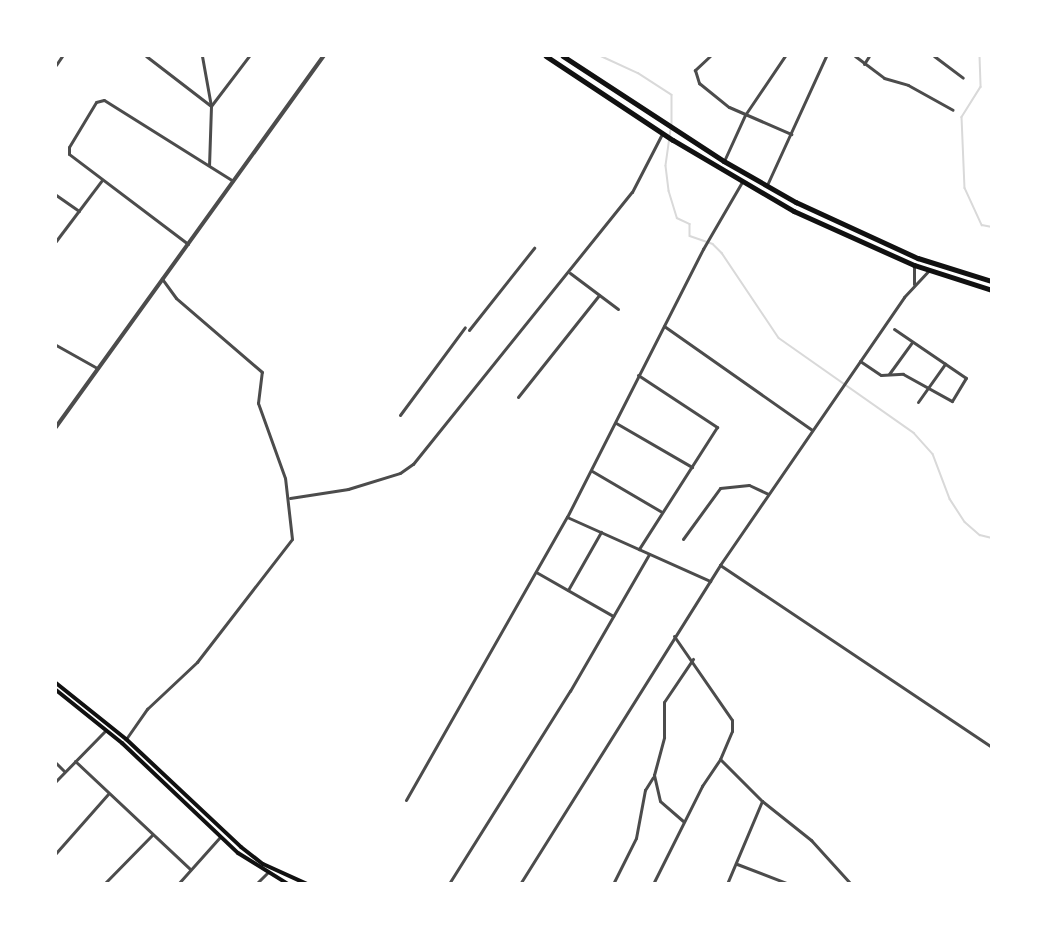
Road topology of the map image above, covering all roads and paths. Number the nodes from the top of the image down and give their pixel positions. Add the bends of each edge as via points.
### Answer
1 (61, 56) edge
2 (146, 56) edge
3 (202, 56) edge
4 (249, 56) edge
5 (324, 56) edge
6 (546, 56) edge
7 (563, 56) edge
8 (710, 56) edge
9 (785, 56) edge
10 (826, 56) edge
11 (855, 56) edge
12 (869, 56) edge
13 (934, 56) edge
14 (864, 64) junction
15 (56, 65) edge
16 (963, 78) dead end
17 (211, 106) junction
18 (953, 110) dead end
19 (745, 115) junction
20 (664, 134) junction
21 (790, 134) junction
22 (724, 161) junction
23 (209, 165) junction
24 (102, 180) junction
25 (233, 181) junction
26 (742, 182) junction
27 (766, 186) junction
28 (56, 195) edge
29 (79, 212) junction
30 (56, 241) edge
31 (188, 244) junction
32 (534, 248) dead end
33 (914, 266) junction
34 (929, 270) junction
35 (570, 273) junction
36 (162, 279) junction
37 (992, 281) edge
38 (914, 284) junction
39 (992, 290) edge
40 (599, 295) junction
41 (618, 309) dead end
42 (664, 326) junction
43 (894, 329) dead end
44 (912, 342) junction
45 (56, 345) edge
46 (860, 361) junction
47 (945, 364) junction
48 (97, 368) junction
49 (638, 375) junction
50 (888, 376) junction
51 (928, 388) junction
52 (518, 397) dead end
53 (918, 402) dead end
54 (400, 415) dead end
55 (615, 423) junction
56 (56, 427) edge
57 (812, 430) junction
58 (692, 467) junction
59 (592, 471) junction
60 (768, 494) junction
61 (290, 498) junction
62 (662, 512) junction
63 (567, 518) junction
64 (601, 532) junction
65 (683, 539) dead end
66 (639, 549) junction
67 (649, 554) junction
68 (720, 565) junction
69 (536, 572) junction
70 (710, 581) junction
71 (568, 590) junction
72 (613, 616) junction
73 (674, 636) junction
74 (693, 659) junction
75 (56, 682) edge
76 (56, 690) edge
77 (106, 730) junction
78 (126, 739) junction
79 (992, 747) edge
80 (720, 759) junction
81 (75, 761) junction
82 (56, 762) edge
83 (64, 771) junction
84 (654, 776) junction
85 (56, 781) edge
86 (108, 794) junction
87 (406, 800) dead end
88 (762, 801) junction
89 (683, 821) junction
90 (152, 835) junction
91 (220, 837) junction
92 (56, 853) edge
93 (737, 864) junction
94 (190, 869) junction
95 (267, 873) junction
96 (450, 882) dead end
97 (104, 884) edge
98 (178, 884) edge
99 (256, 884) edge
100 (288, 884) edge
101 (307, 884) edge
102 (520, 884) edge
103 (613, 884) edge
104 (653, 884) edge
105 (727, 884) edge
106 (789, 884) edge
107 (851, 884) edge

1 - 15 street
2 - 17 street
3 - 17 street
4 - 17 street
5 - 25 street
6 - 20 main road
7 - 22 main road
8 - 19 street via 699,64 695,76 718,98
9 - 19 street
10 - 21 street
11 - 14 street
12 - 14 street
13 - 16 street
14 - 18 street via 884,78 909,85
17 - 23 street
19 - 21 street
19 - 22 street
20 - 26 main road
20 - 35 street via 641,180
21 - 27 street
22 - 27 main road
23 - 24 street via 100,99 68,152
23 - 25 street
24 - 29 street
24 - 31 street
25 - 31 street
26 - 33 main road via 812,220
26 - 42 street
27 - 37 main road via 889,245
28 - 29 street
29 - 30 street
31 - 36 street
32 - 54 street
33 - 34 main road
33 - 38 street
34 - 38 street
34 - 39 main road
35 - 40 street
35 - 61 street via 407,469 348,489
36 - 48 street
36 - 61 street via 176,298 261,369 263,381 258,403 275,443
38 - 46 street
40 - 41 street
40 - 52 street
42 - 49 street
42 - 57 street
43 - 44 street
44 - 47 street
44 - 50 street
45 - 48 street
46 - 50 street
46 - 57 street
47 - 51 street
47 - 51 street via 966,379 953,400
48 - 56 street
49 - 55 street
49 - 58 street via 717,424
50 - 51 street via 901,373
51 - 53 street
55 - 58 street
55 - 59 street
57 - 60 street
58 - 62 street
59 - 62 street
59 - 63 street
60 - 65 street via 749,485 725,486 715,493
60 - 68 street
61 - 78 street via 291,544 197,662 147,709
62 - 66 street
63 - 64 street
63 - 69 street
64 - 66 street
64 - 71 street
66 - 67 street
67 - 70 street
67 - 72 street
68 - 70 street
68 - 79 street
69 - 71 street
69 - 87 street
70 - 73 street
71 - 72 street
72 - 96 street
73 - 74 street
73 - 102 street
74 - 80 street via 732,720 732,731
74 - 84 street via 664,702 664,737
75 - 78 main road
76 - 77 main road
77 - 81 street
77 - 91 main road
78 - 101 main road via 241,847 273,869
80 - 88 street
80 - 89 street
81 - 83 street
81 - 86 street
82 - 83 street
83 - 85 street
84 - 89 street via 660,801
84 - 103 street via 645,790 636,838
86 - 90 street
86 - 92 street
88 - 93 street
88 - 107 street via 811,840
89 - 104 street
90 - 94 street
90 - 97 street
91 - 94 street
91 - 95 main road
93 - 105 street
93 - 106 street
94 - 98 street
95 - 99 street
95 - 100 main road

